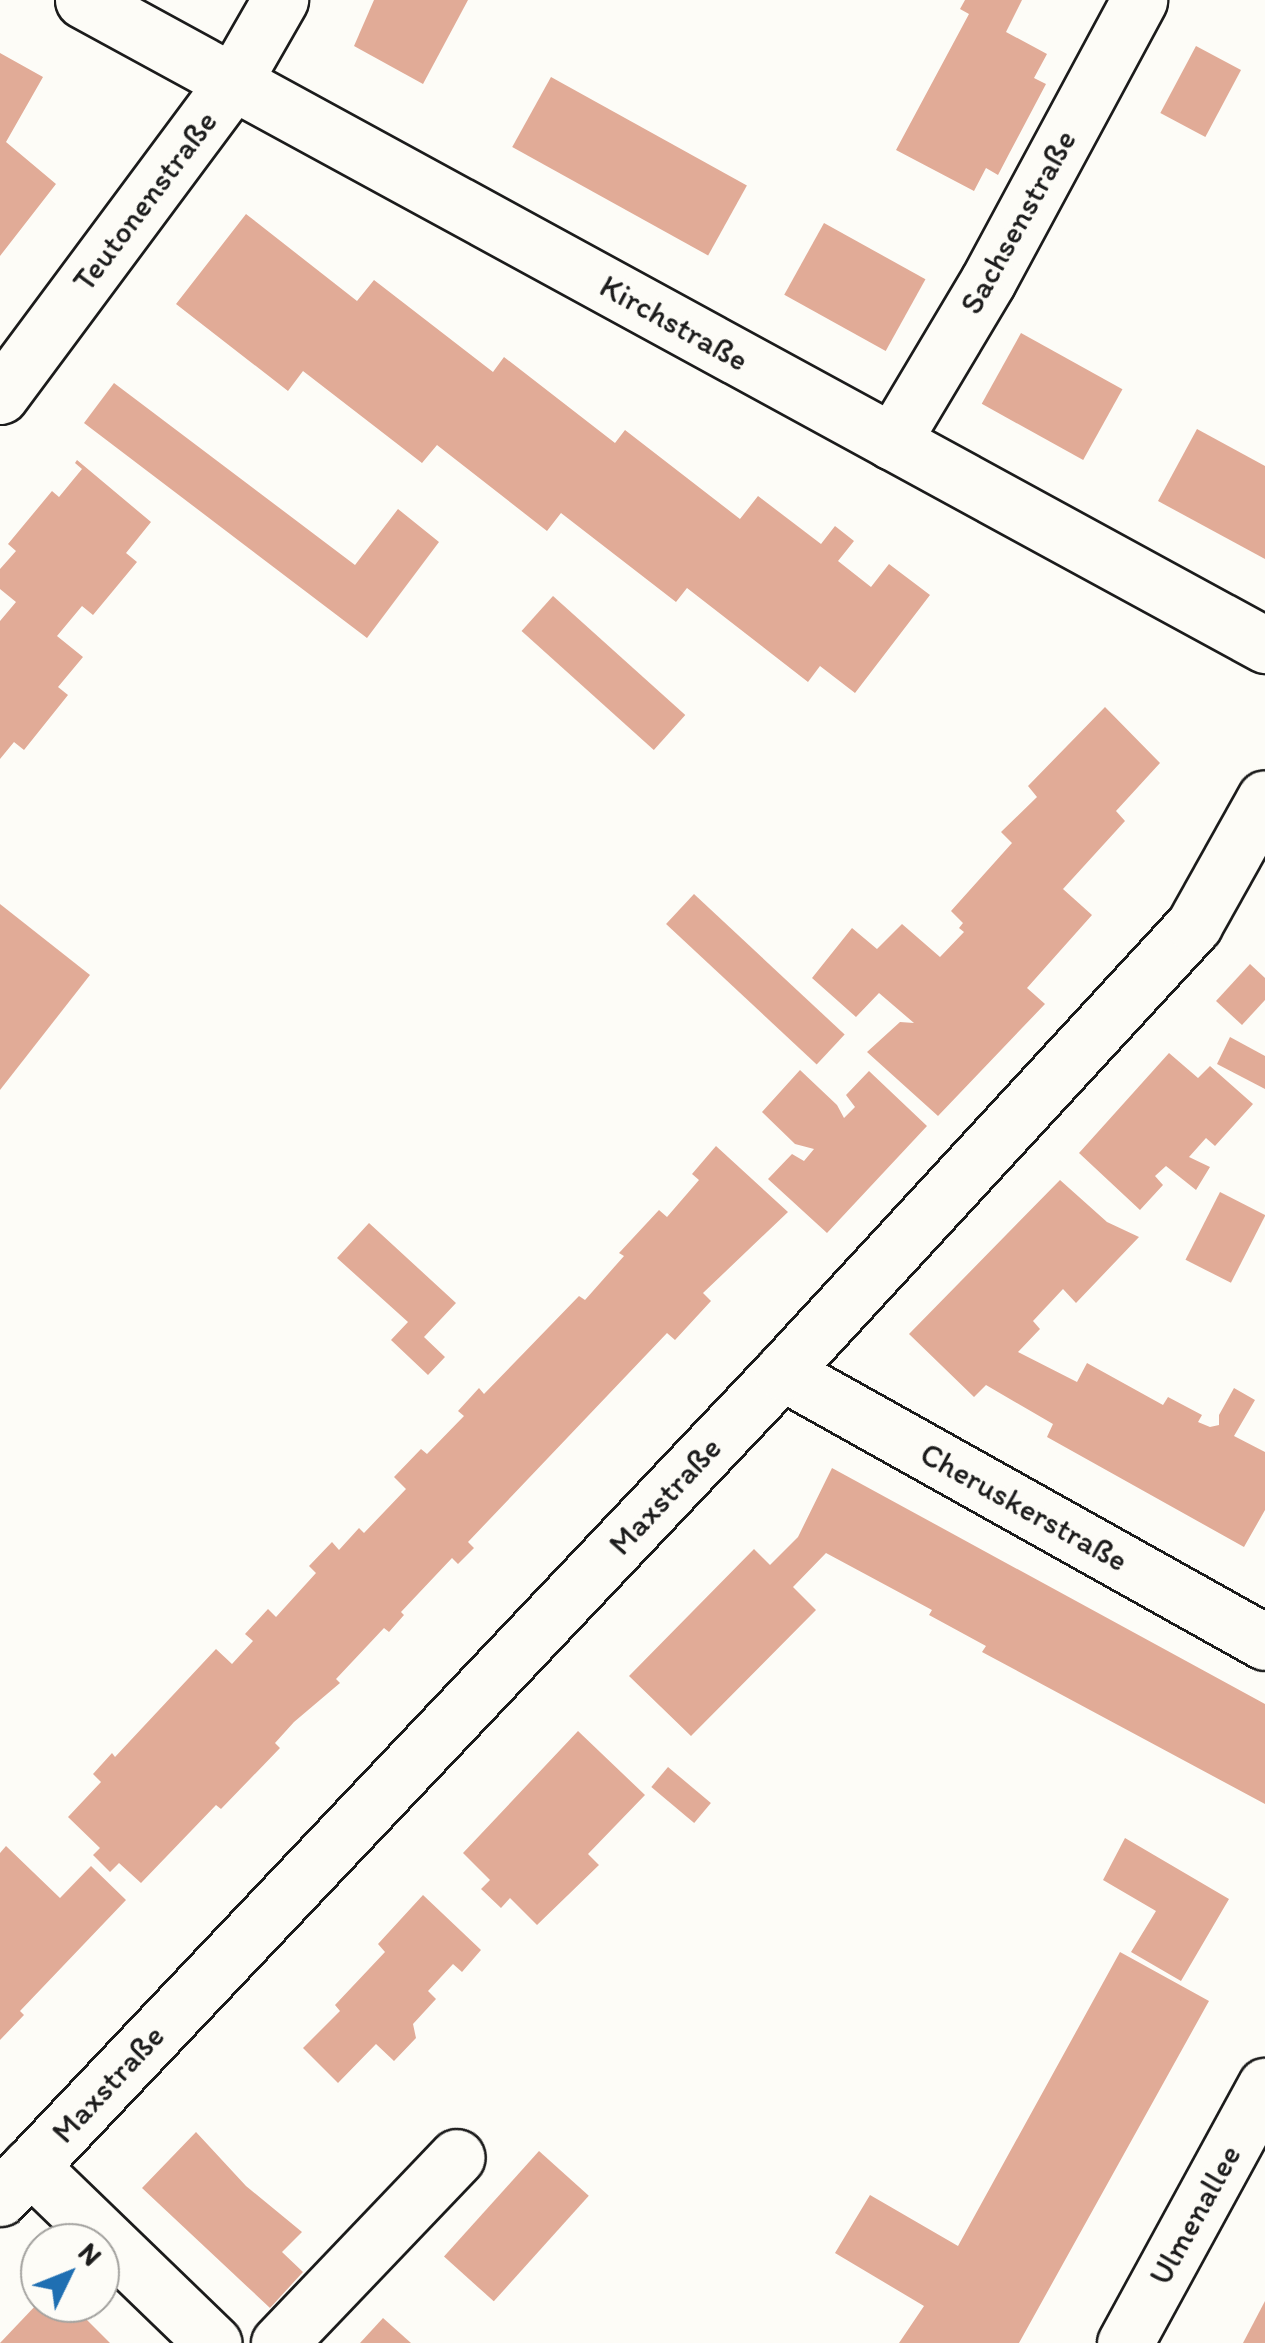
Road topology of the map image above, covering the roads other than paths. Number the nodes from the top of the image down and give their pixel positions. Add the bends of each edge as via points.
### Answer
1 (83, 0) edge
2 (280, 0) edge
3 (1140, 0) edge
4 (233, 82) junction
5 (0, 396) edge
6 (892, 442) junction
7 (1265, 646) edge
8 (1265, 798) edge
9 (782, 1372) junction
10 (1265, 1642) edge
11 (1265, 2086) edge
12 (458, 2158) dead end
13 (15, 2182) edge
14 (213, 2343) edge
15 (279, 2343) edge
16 (1125, 2343) edge

1 - 4 street, Kirchstraße
2 - 4 street, Teutonenstraße
3 - 6 street, Sachsenstraße
4 - 5 street, Teutonenstraße
4 - 6 street, Kirchstraße
6 - 7 street, Kirchstraße
8 - 9 street, Maxstraße via 1194,926
9 - 10 street, Cheruskerstraße
9 - 13 street, Maxstraße
11 - 16 street, Ulmenallee
12 - 15 street
13 - 14 street, Maxstraße

